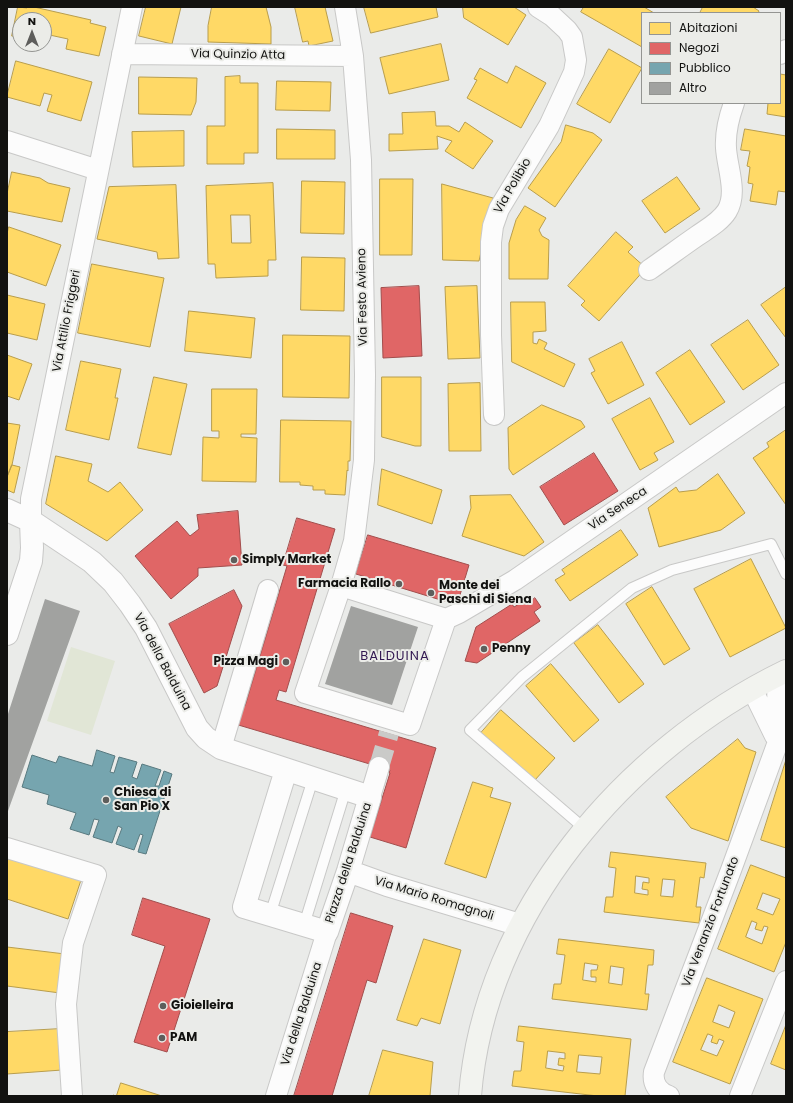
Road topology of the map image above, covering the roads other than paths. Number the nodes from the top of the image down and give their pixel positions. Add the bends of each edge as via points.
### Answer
1 (132, 7) edge
2 (345, 7) edge
3 (538, 7) edge
4 (122, 54) junction
5 (353, 56) junction
6 (734, 104) edge
7 (7, 141) edge
8 (98, 170) junction
9 (649, 270) dead end
10 (786, 393) edge
11 (494, 415) dead end
12 (7, 510) edge
13 (31, 521) junction
14 (786, 574) edge
15 (341, 586) junction
16 (268, 590) dead end
17 (446, 619) junction
18 (7, 634) edge
19 (782, 673) edge
20 (752, 689) junction
21 (778, 742) junction
22 (221, 748) junction
23 (379, 767) tunnel mouth
24 (286, 770) junction
25 (313, 779) junction
26 (346, 790) junction
27 (370, 797) junction
28 (585, 829) junction
29 (7, 848) edge
30 (348, 871) junction
31 (270, 916) junction
32 (304, 925) junction
33 (520, 925) junction
34 (327, 932) junction
35 (786, 981) edge
36 (72, 1096) edge
37 (276, 1096) edge
38 (470, 1096) edge
39 (666, 1096) edge
40 (740, 1096) edge

1 - 4 street, Via Attilio Friggeri
2 - 5 street, Via Festo Avieno
3 - 11 street, Via Polibio via 567,30 572,37 576,60 574,72 549,126 499,209 493,226 491,335
4 - 5 street, Via Quinzio Atta
4 - 8 street, Via Attilio Friggeri
5 - 15 street, Via Festo Avieno via 361,160 365,449 354,541
6 - 9 street via 726,139 731,189 728,209 718,221
7 - 8 street
8 - 13 street, Via Attilio Friggeri via 33,492
10 - 17 street, Via Seneca via 515,580
12 - 13 street, Via della Balduina
13 - 18 street, Via Attilio Friggeri via 31,561
13 - 22 street, Via della Balduina via 92,562 121,592 153,641 197,728
14 - 28 lane via 771,544 672,570 632,588 522,677 470,730
15 - 17 street
15 - 17 street, Via Festo Avieno via 305,693 391,727 410,725
16 - 22 street
19 - 20 main road
19 - 21 street, Via Venanzio Fortunato
20 - 21 street
20 - 28 main road via 665,750 630,781
21 - 39 street, Via Venanzio Fortunato via 654,1072 654,1084
22 - 24 street, Via della Balduina
23 - 27 street
24 - 25 street, Piazza della Balduina
24 - 31 street, Piazza della Balduina via 244,907
25 - 26 street, Piazza della Balduina
25 - 31 lane
26 - 27 street, Piazza della Balduina
26 - 32 lane
27 - 30 street, Piazza della Balduina
28 - 33 main road via 545,883
29 - 36 street via 96,875 73,943 66,1004
30 - 33 street, Via Mario Romagnoli
30 - 34 street, Piazza della Balduina
31 - 32 street, Piazza della Balduina
32 - 34 street, Piazza della Balduina
33 - 38 main road via 494,982 482,1021 475,1052
34 - 37 street, Via della Balduina
35 - 40 street

